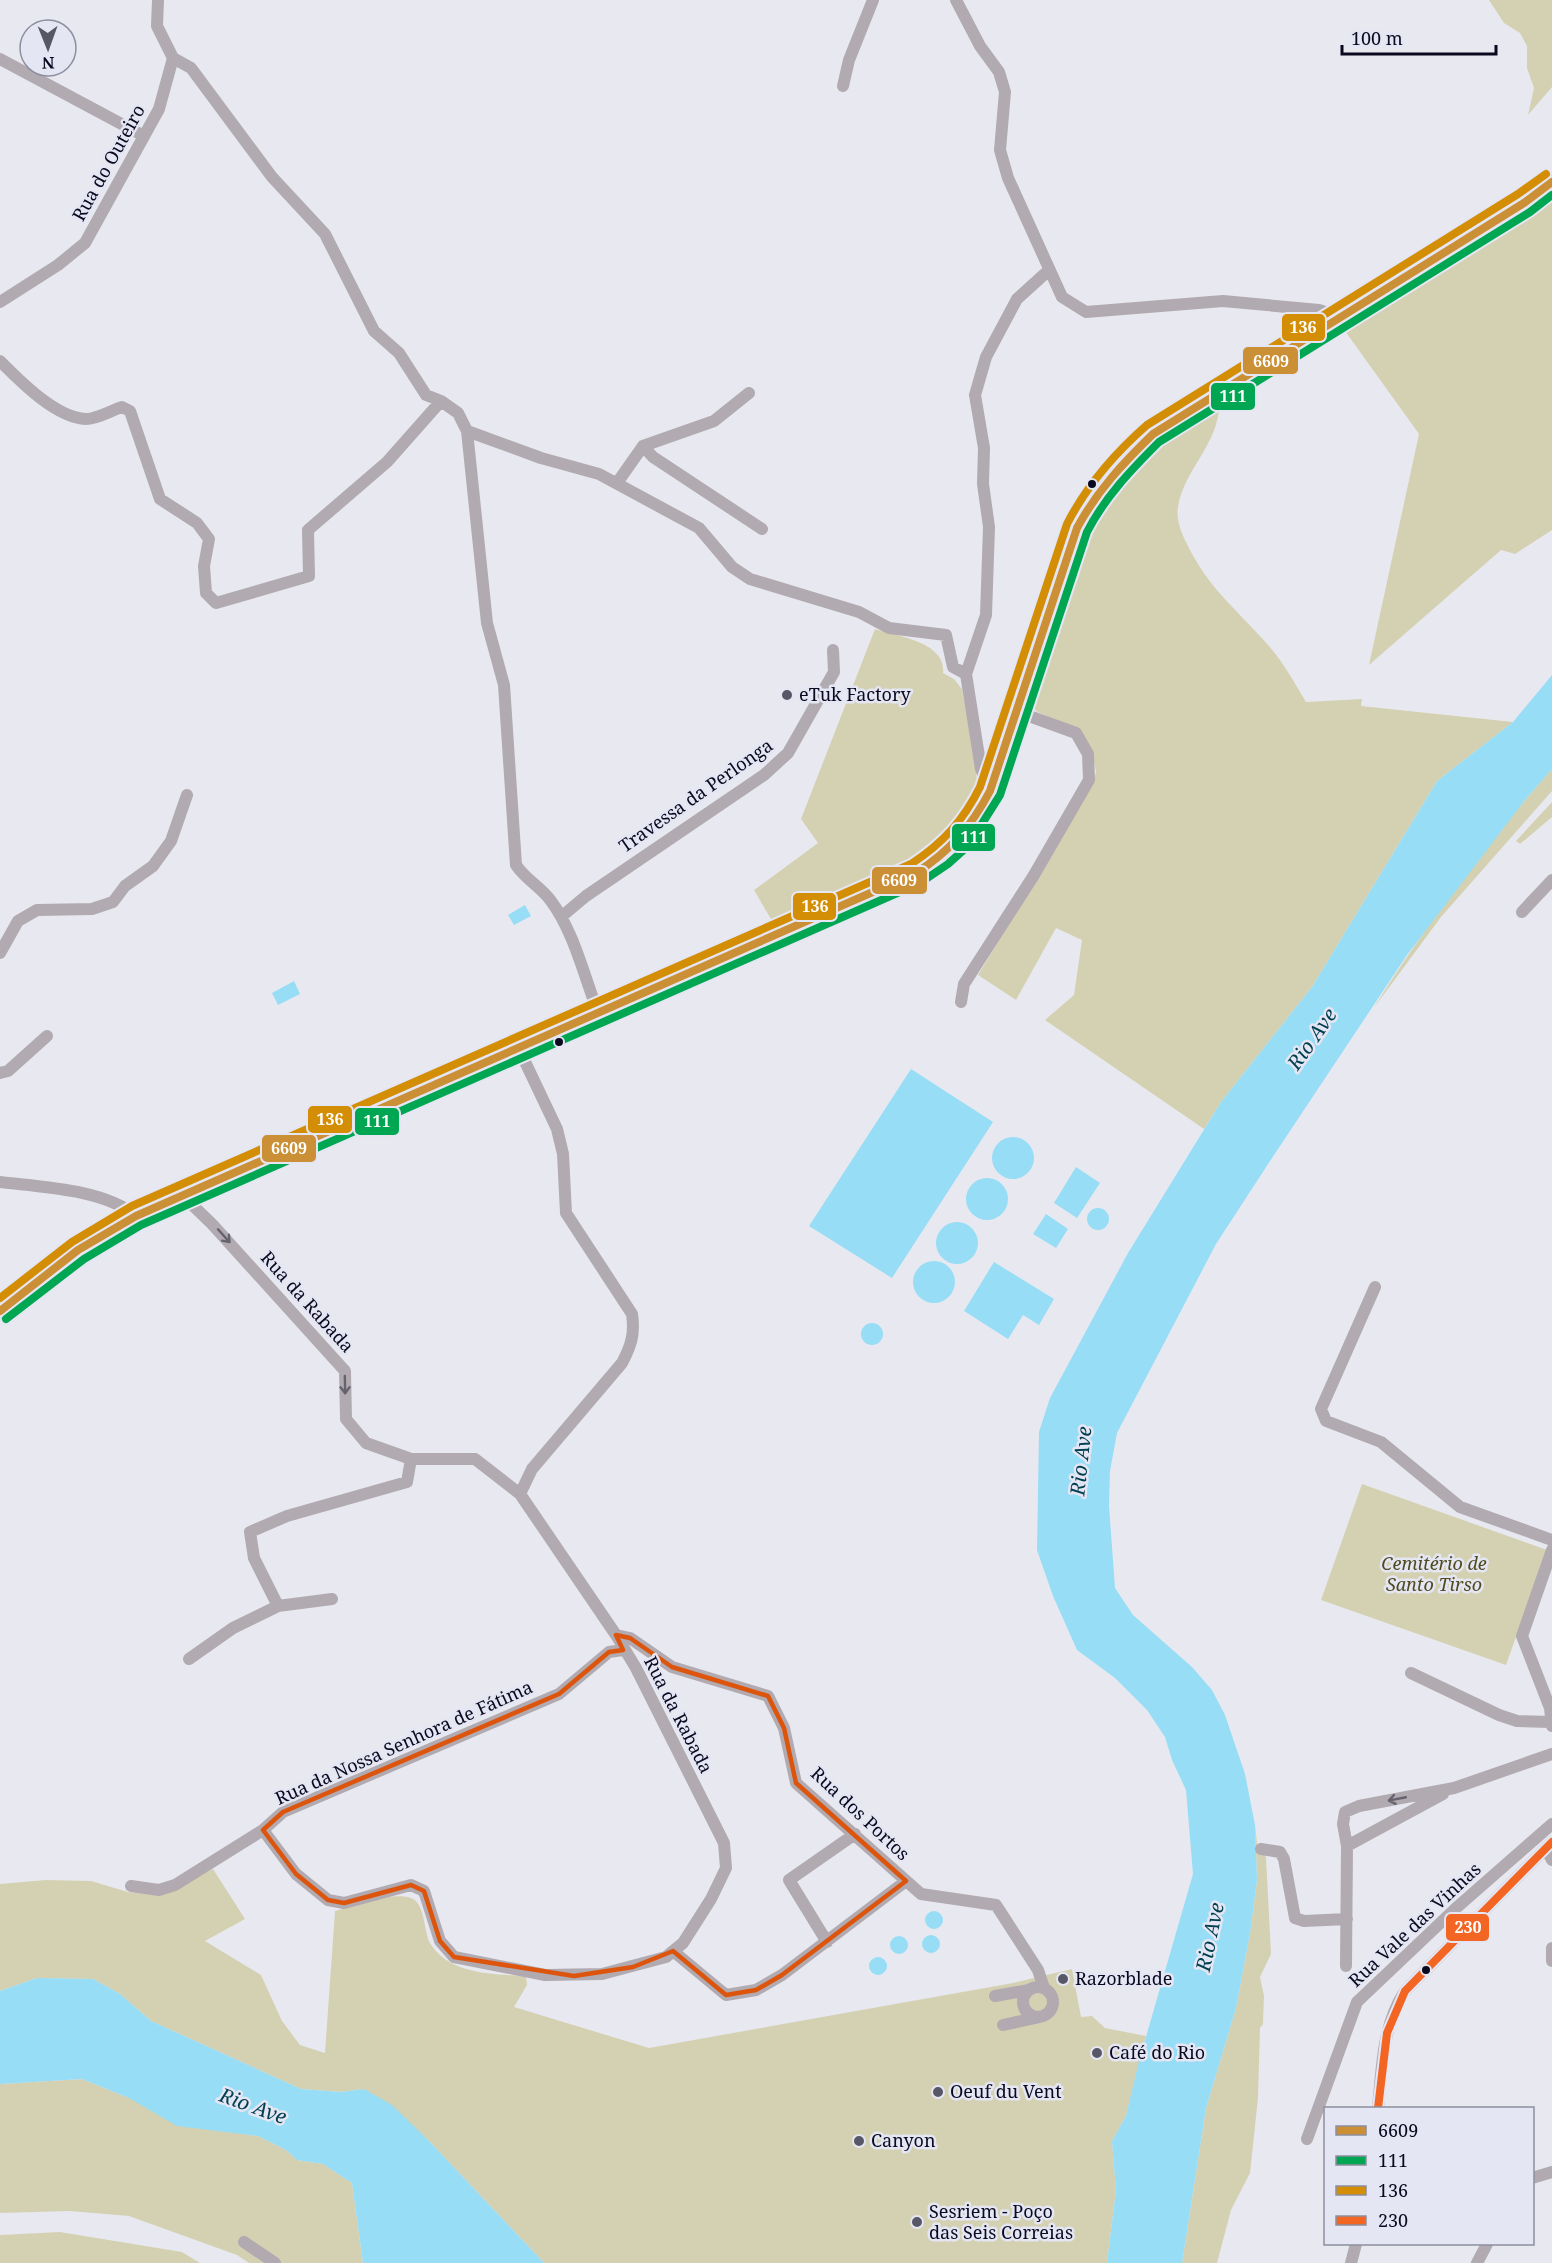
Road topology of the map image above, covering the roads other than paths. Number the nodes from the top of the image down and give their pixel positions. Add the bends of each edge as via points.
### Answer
1 (158, 0) edge
2 (873, 0) edge
3 (956, 0) edge
4 (172, 58) junction
5 (0, 59) edge
6 (843, 86) dead end
7 (144, 136) junction
8 (1552, 182) edge
9 (1049, 270) junction
10 (0, 302) edge
11 (1340, 316) junction
12 (0, 361) edge
13 (749, 393) dead end
14 (441, 401) junction
15 (467, 431) junction
16 (643, 446) junction
17 (617, 483) junction
18 (762, 529) dead end
19 (833, 650) dead end
20 (966, 674) junction
21 (1018, 712) junction
22 (990, 791) junction
23 (187, 795) dead end
24 (1552, 880) edge
25 (1522, 912) dead end
26 (561, 917) junction
27 (0, 952) edge
28 (961, 1002) dead end
29 (598, 1012) junction
30 (47, 1036) dead end
31 (518, 1047) junction
32 (0, 1072) edge
33 (0, 1182) edge
34 (182, 1196) junction
35 (136, 1216) junction
36 (1375, 1287) dead end
37 (0, 1311) edge
38 (411, 1459) junction
39 (520, 1494) junction
40 (1552, 1540) edge
41 (1552, 1550) edge
42 (332, 1599) dead end
43 (278, 1606) junction
44 (616, 1635) junction
45 (624, 1650) junction
46 (189, 1659) dead end
47 (1411, 1673) dead end
48 (1551, 1724) edge
49 (1552, 1754) edge
50 (1454, 1788) junction
51 (1552, 1824) edge
52 (262, 1830) junction
53 (855, 1834) junction
54 (1347, 1846) junction
55 (1261, 1849) dead end
56 (1550, 1850) edge
57 (906, 1881) junction
58 (131, 1886) dead end
59 (1347, 1919) junction
60 (827, 1942) junction
61 (1552, 1948) edge
62 (673, 1951) junction
63 (1552, 1961) edge
64 (1346, 1966) dead end
65 (1035, 1988) junction
66 (995, 1996) dead end
67 (1044, 2016) junction
68 (1003, 2025) dead end
69 (1378, 2107) edge
70 (1307, 2139) dead end
71 (1552, 2172) edge
72 (1534, 2178) edge
73 (244, 2242) dead end
74 (1356, 2245) edge
75 (1487, 2245) edge
76 (275, 2263) edge
77 (1351, 2263) edge
78 (1478, 2263) edge

1 - 4 street via 157,26
2 - 6 street
3 - 9 street via 999,72 1005,92 1000,150 1008,178
4 - 7 street, Rua do Outeiro via 159,109
4 - 14 street via 191,68 272,177 325,234 374,331 399,353 426,395
5 - 7 street
7 - 10 street, Rua do Outeiro via 85,243
8 - 11 main road
9 - 11 street via 1062,297 1086,312 1223,301 1319,310
9 - 20 street via 1017,299 986,357 975,395 990,527 986,615
11 - 21 main road via 1153,434 1112,472 1077,528
12 - 14 street via 29,390 63,412 87,419 122,407 130,411 160,499 197,523 209,539 204,566 206,593 216,603 309,576 308,530 387,462
13 - 16 street via 714,421
14 - 15 street via 458,413
15 - 17 street
15 - 26 street via 487,623 504,685 516,865 550,899
16 - 17 street
16 - 18 street via 653,457
17 - 20 street via 699,528 732,567 750,579 859,612 889,628 946,635 953,667
19 - 26 street, Travessa da Perlonga via 834,672 788,753 764,775
20 - 22 street via 981,769
21 - 22 main road
21 - 28 street via 1076,733 1088,754 1089,780 964,984
22 - 29 main road via 971,828 943,856 916,873
23 - 27 street via 171,841 153,866 125,886 113,902 92,909 37,910 18,921
24 - 25 street
26 - 29 street
29 - 31 main road
30 - 32 street via 8,1071
31 - 34 main road
31 - 39 street via 557,1129 563,1154 566,1213 632,1314 634,1331 622,1363 532,1469
33 - 35 street via 67,1190 126,1207
34 - 35 main road
34 -> 38 street, Rua da Rabada via 345,1371 346,1419 366,1443
35 - 37 main road via 78,1250
36 - 40 street via 1321,1416 1381,1442 1460,1507
38 - 39 street, Rua da Rabada via 475,1460
38 - 43 street via 407,1482 286,1516 250,1532 254,1558
39 - 44 street, Rua da Rabada
41 - 48 street via 1522,1636 1550,1708
42 - 43 street
43 - 46 street via 233,1628
44 - 45 street, Rua da Rabada
44 - 53 street, Rua dos Portos via 630,1638 672,1667 768,1696 784,1728 796,1783
45 - 52 street, Rua da Nossa Senhora de Fátima via 609,1652 559,1694 283,1812
45 - 62 street, Rua da Rabada via 724,1843 726,1868 683,1943
47 - 48 street via 1517,1721
49 - 50 street
50 - 54 street
50 -> 54 street via 1345,1812
51 - 70 street, Rua Vale das Vinhas via 1357,2002
52 - 58 street, Rua da Nossa Senhora de Fátima via 175,1885 159,1890
52 - 62 street, Rua da Rabada via 296,1874 328,1900 344,1904 411,1885 424,1891 440,1941 454,1957 545,1975 574,1976 633,1967
53 - 57 street, Rua dos Portos
53 - 60 street via 789,1880
54 - 59 street
55 - 59 street via 1280,1852 1284,1859 1295,1918
56 - 69 street via 1405,1991 1396,2005 1386,2038
57 - 60 street
57 - 65 street, Rua dos Portos via 921,1894 996,1905 1038,1970
59 - 64 street
60 - 62 street via 756,1990 726,1995
61 - 63 street
65 - 66 street
65 - 67 street via 1053,2000 1052,2009
65 - 67 street via 1023,1999 1024,2008 1031,2015
67 - 68 street
71 - 72 street
73 - 76 street
74 - 77 street
75 - 78 street

